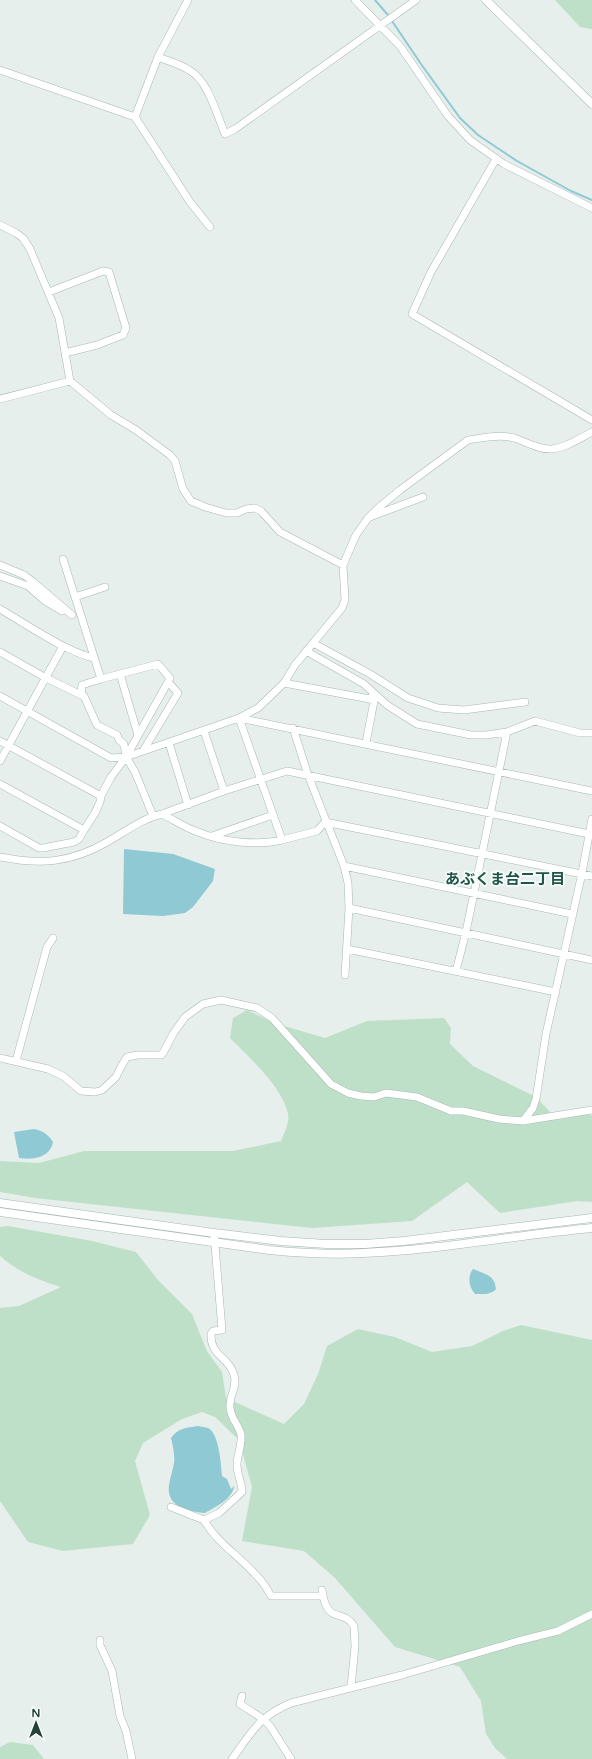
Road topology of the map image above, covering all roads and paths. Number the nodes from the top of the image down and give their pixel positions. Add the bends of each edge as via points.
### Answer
1 (188, 0) edge
2 (355, 0) edge
3 (416, 0) edge
4 (486, 0) edge
5 (381, 25) junction
6 (158, 57) junction
7 (0, 70) edge
8 (592, 104) edge
9 (135, 117) junction
10 (496, 159) junction
11 (592, 208) edge
12 (0, 226) edge
13 (210, 227) dead end
14 (49, 292) junction
15 (65, 354) junction
16 (70, 381) junction
17 (0, 399) edge
18 (592, 420) edge
19 (592, 432) edge
20 (423, 497) dead end
21 (368, 518) junction
22 (63, 559) dead end
23 (0, 565) edge
24 (343, 565) junction
25 (0, 576) edge
26 (105, 587) dead end
27 (75, 597) junction
28 (0, 609) edge
29 (313, 643) junction
30 (63, 646) junction
31 (306, 651) junction
32 (0, 652) edge
33 (94, 658) junction
34 (120, 674) junction
35 (46, 678) junction
36 (101, 679) junction
37 (168, 682) junction
38 (284, 683) junction
39 (81, 695) junction
40 (0, 696) edge
41 (372, 696) junction
42 (525, 702) dead end
43 (27, 711) junction
44 (239, 718) junction
45 (293, 728) junction
46 (204, 730) junction
47 (507, 732) junction
48 (592, 733) edge
49 (138, 735) junction
50 (0, 741) edge
51 (168, 743) junction
52 (366, 743) junction
53 (8, 745) junction
54 (143, 751) junction
55 (126, 757) junction
56 (0, 762) edge
57 (498, 771) junction
58 (308, 775) junction
59 (261, 779) junction
60 (0, 784) edge
61 (224, 791) junction
62 (592, 791) edge
63 (101, 796) junction
64 (188, 804) junction
65 (162, 814) junction
66 (489, 814) junction
67 (273, 815) junction
68 (153, 816) junction
69 (592, 819) edge
70 (325, 822) junction
71 (0, 826) edge
72 (84, 830) junction
73 (589, 834) junction
74 (212, 836) junction
75 (282, 840) junction
76 (482, 853) junction
77 (0, 857) edge
78 (344, 866) junction
79 (582, 874) junction
80 (592, 876) edge
81 (474, 893) junction
82 (349, 908) junction
83 (572, 914) junction
84 (466, 932) junction
85 (53, 938) dead end
86 (347, 949) junction
87 (564, 954) junction
88 (592, 960) edge
89 (456, 971) junction
90 (345, 975) dead end
91 (556, 992) junction
92 (0, 1058) edge
93 (16, 1061) junction
94 (592, 1110) edge
95 (523, 1121) junction
96 (0, 1203) edge
97 (0, 1212) edge
98 (592, 1218) edge
99 (592, 1228) edge
100 (214, 1233) junction
101 (215, 1243) junction
102 (171, 1507) dead end
103 (204, 1520) junction
104 (592, 1614) edge
105 (100, 1640) dead end
106 (351, 1687) junction
107 (242, 1696) dead end
108 (263, 1719) junction
109 (132, 1759) edge
110 (232, 1759) edge
111 (291, 1759) edge

1 - 6 street
2 - 5 street
3 - 5 street
4 - 8 street
5 - 6 street via 225,134 204,84 189,70
5 - 10 street via 400,46 448,116 470,140
6 - 9 street
7 - 9 street
9 - 13 street via 190,202
10 - 11 street
10 - 18 street via 431,272 412,314
12 - 14 street via 23,238
14 - 15 street via 59,318
14 - 15 street via 103,271 109,272 126,328 123,335
15 - 16 street
16 - 17 street
16 - 24 street via 111,415 170,455 175,461 183,489 191,501 226,513 254,508 261,511 280,532
19 - 21 street via 554,449 542,448 512,438 486,437 468,440 400,490
20 - 21 street
21 - 24 street via 356,535
22 - 27 street
23 - 25 street via 24,575 72,615 45,601 28,586
24 - 29 street via 345,600 342,608
26 - 27 street
27 - 33 street
28 - 30 street
29 - 31 street
29 - 42 street via 408,698 433,707 464,710
30 - 33 street
30 - 35 street
31 - 38 street
31 - 41 street via 364,684
32 - 35 street
33 - 36 street
34 - 36 street
34 - 37 street via 158,664 170,678
34 - 49 street
35 - 39 street
35 - 43 street
36 - 39 street via 82,685
37 - 49 street
37 - 54 street via 178,693
38 - 41 street
38 - 44 street via 258,708
39 - 55 street via 84,696 97,725 117,736 124,744
40 - 43 street
41 - 47 street via 417,724 433,729 471,735
41 - 52 street via 374,701
43 - 53 street
43 - 55 street via 111,758
44 - 45 street
44 - 46 street
44 - 59 street
45 - 52 street
45 - 58 street
46 - 51 street
46 - 61 street
47 - 48 street via 535,721 573,732
47 - 57 street
49 - 55 street
50 - 53 street
51 - 54 street
51 - 64 street
52 - 57 street
53 - 56 street
53 - 63 street
54 - 55 street
55 - 63 street via 110,777
55 - 68 street
57 - 62 street
57 - 66 street
58 - 59 street via 287,771
58 - 66 street
58 - 70 street
59 - 61 street
59 - 67 street
60 - 72 street
61 - 64 street
63 - 72 street via 95,813
64 - 65 street
65 - 68 street
65 - 74 street via 199,833
66 - 73 street
66 - 76 street
67 - 74 street
67 - 75 street
68 - 77 street via 92,850 72,858 27,862
69 - 73 street
70 - 75 street via 317,831
70 - 76 street
70 - 78 street
71 - 72 street via 39,848 74,842
73 - 79 street
74 - 75 street via 251,843
76 - 79 street
76 - 81 street
78 - 81 street
78 - 82 street
79 - 80 street
79 - 83 street
81 - 83 street
81 - 84 street
82 - 84 street
82 - 86 street
83 - 87 street
84 - 87 street
84 - 89 street
85 - 93 street via 48,947
86 - 89 street
86 - 90 street
87 - 88 street
87 - 91 street
89 - 91 street
91 - 95 street via 546,1034 536,1099
92 - 93 street
93 - 95 street via 48,1069 63,1076 81,1091 102,1090 116,1077 127,1057 161,1055 185,1017 203,1004 222,1000 257,1008 272,1018 331,1084 348,1093 374,1097 386,1092 417,1097 451,1111
94 - 95 street
96 - 100 street
97 - 101 street
98 - 100 street via 365,1244 281,1241
99 - 101 street via 362,1254 306,1253
100 - 101 street
101 - 103 street via 222,1330 213,1331 211,1341 214,1350 230,1367 236,1380 236,1388 230,1403 233,1420 240,1434 237,1467 242,1492 219,1513
102 - 103 street
103 - 106 street via 216,1536 255,1573 272,1596 323,1593 329,1612 346,1619 354,1626
104 - 106 street via 558,1631
105 - 109 street via 112,1672 118,1711
106 - 108 street via 291,1703
107 - 108 street via 240,1704
108 - 110 street
108 - 111 street

